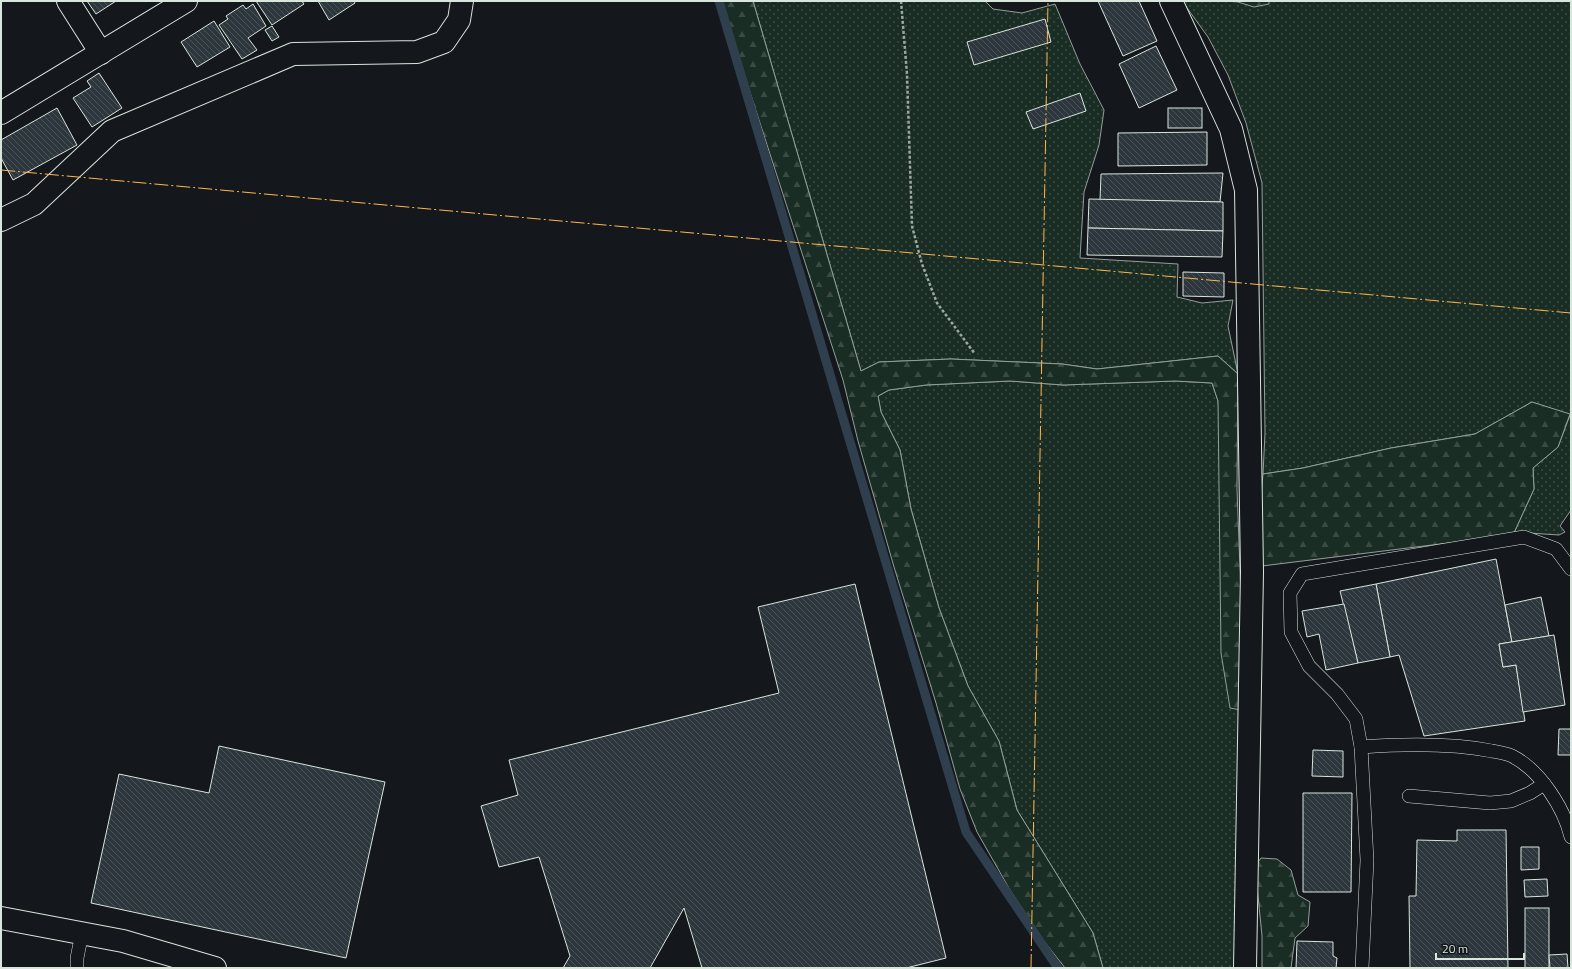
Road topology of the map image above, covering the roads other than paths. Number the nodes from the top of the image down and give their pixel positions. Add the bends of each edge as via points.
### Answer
1 (68, 1) edge
2 (186, 1) edge
3 (462, 1) edge
4 (1170, 1) edge
5 (101, 53) junction
6 (1, 113) edge
7 (1, 220) edge
8 (1571, 569) edge
9 (1361, 746) junction
10 (1544, 784) junction
11 (1409, 796) dead end
12 (1571, 837) edge
13 (1, 918) edge
14 (82, 933) junction
15 (78, 968) edge
16 (215, 968) edge
17 (1245, 968) edge
18 (1362, 968) edge

1 - 5 street
2 - 5 street
3 - 7 street via 459,20 444,42 417,52 293,54 112,131 34,204
4 - 17 street via 1231,129 1246,190 1252,572
5 - 6 street
8 - 9 lane via 1556,549 1524,537 1302,574 1290,593 1291,632 1309,666 1337,694 1356,719
9 - 10 lane via 1472,747 1511,755 1531,768
9 - 18 lane via 1367,860
10 - 11 lane via 1511,801 1490,803
10 - 12 lane via 1558,803
13 - 14 street
14 - 15 lane via 77,958
14 - 16 street via 123,941

